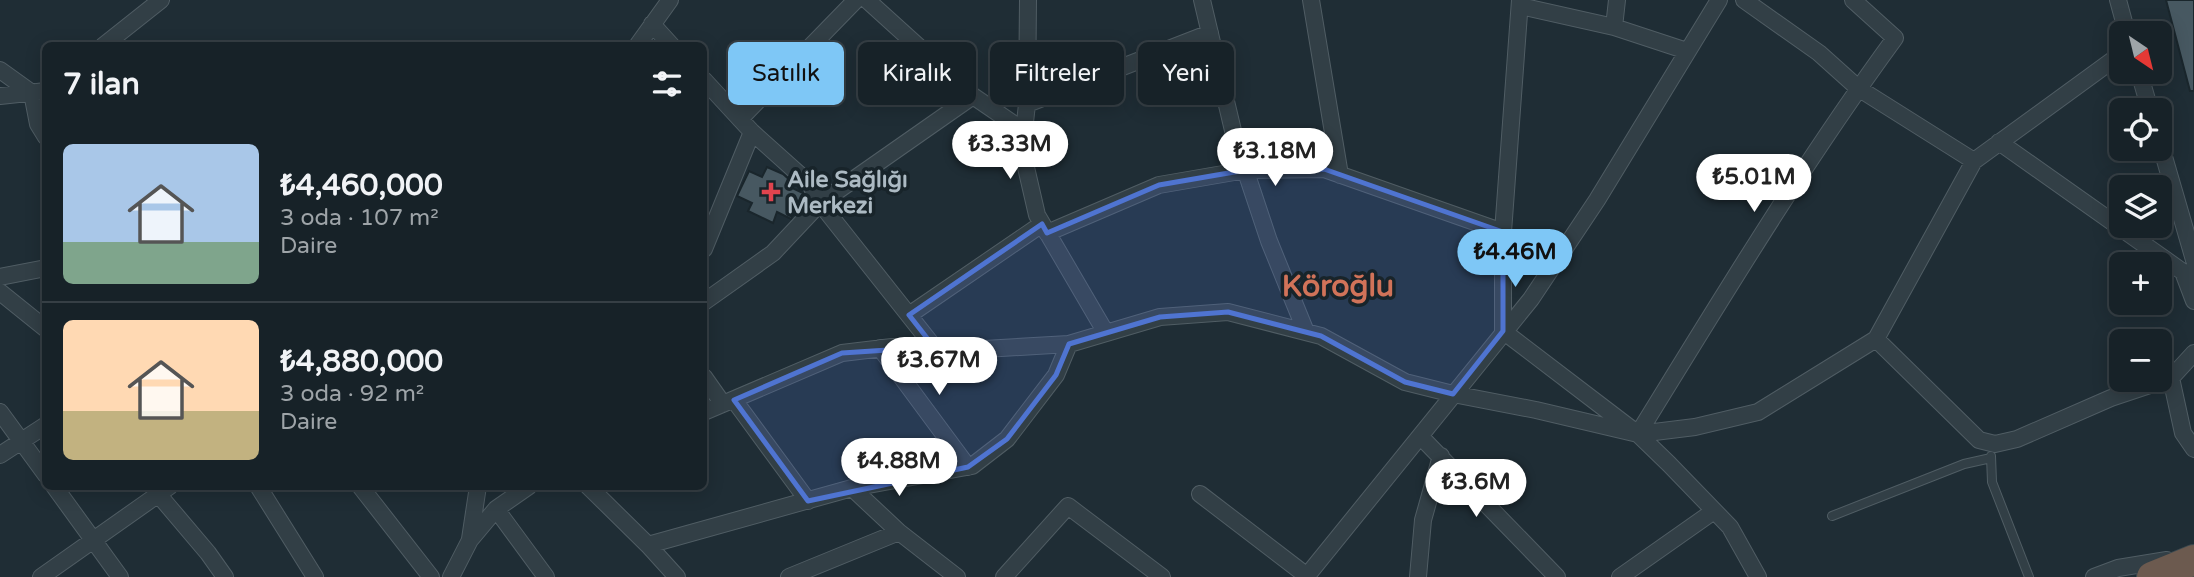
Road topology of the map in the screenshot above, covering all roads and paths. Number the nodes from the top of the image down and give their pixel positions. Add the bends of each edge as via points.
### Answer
1 (161, 0) edge
2 (670, 0) edge
3 (856, 0) edge
4 (867, 0) edge
5 (1028, 0) edge
6 (1202, 0) edge
7 (1311, 0) edge
8 (1617, 0) edge
9 (1719, 0) edge
10 (1744, 0) edge
11 (1853, 0) edge
12 (2118, 0) edge
13 (1520, 3) edge
14 (2124, 21) edge
15 (652, 24) junction
16 (1614, 27) junction
17 (1210, 33) junction
18 (108, 42) edge
19 (639, 42) edge
20 (668, 42) edge
21 (913, 42) edge
22 (1028, 42) edge
23 (1687, 51) junction
24 (2109, 63) edge
25 (1124, 66) edge
26 (0, 70) edge
27 (707, 83) edge
28 (1858, 88) junction
29 (39, 92) edge
30 (0, 96) edge
31 (976, 98) edge
32 (960, 105) edge
33 (1027, 105) edge
34 (746, 126) junction
35 (42, 130) edge
36 (1024, 131) junction
37 (1999, 142) junction
38 (1974, 161) junction
39 (2164, 161) edge
40 (1246, 170) junction
41 (1339, 175) junction
42 (820, 203) junction
43 (1044, 228) junction
44 (1503, 232) junction
45 (707, 240) edge
46 (2190, 268) edge
47 (42, 269) edge
48 (0, 278) edge
49 (0, 292) edge
50 (707, 300) edge
51 (2194, 302) edge
52 (909, 315) junction
53 (42, 325) edge
54 (1503, 331) junction
55 (1306, 332) junction
56 (1106, 333) junction
57 (1876, 339) junction
58 (1069, 344) junction
59 (934, 347) junction
60 (880, 348) junction
61 (2194, 353) edge
62 (2172, 377) edge
63 (707, 380) edge
64 (2172, 383) edge
65 (2128, 392) edge
66 (1453, 394) junction
67 (729, 402) junction
68 (707, 411) edge
69 (0, 412) edge
70 (42, 428) edge
71 (1638, 434) junction
72 (1421, 437) junction
73 (21, 441) junction
74 (2194, 449) edge
75 (1993, 451) junction
76 (0, 455) edge
77 (1441, 456) junction
78 (968, 467) junction
79 (42, 470) edge
80 (852, 488) junction
81 (57, 490) edge
82 (164, 490) edge
83 (261, 490) edge
84 (363, 490) edge
85 (477, 490) edge
86 (522, 490) edge
87 (591, 490) edge
88 (1200, 494) dead end
89 (808, 501) junction
90 (496, 509) junction
91 (1714, 511) junction
92 (1832, 516) dead end
93 (899, 531) junction
94 (93, 539) junction
95 (470, 540) junction
96 (648, 545) junction
97 (2194, 558) edge
98 (41, 577) edge
99 (120, 577) edge
100 (226, 577) edge
101 (315, 577) edge
102 (431, 577) edge
103 (451, 577) edge
104 (546, 577) edge
105 (677, 577) edge
106 (789, 577) edge
107 (957, 577) edge
108 (1004, 577) edge
109 (1162, 577) edge
110 (1307, 577) edge
111 (1418, 577) edge
112 (1557, 577) edge
113 (1620, 577) edge
114 (1758, 577) edge
115 (2029, 577) edge
116 (2094, 577) edge
117 (2152, 577) edge

1 - 18 street
2 - 15 street
3 - 34 street
4 - 21 street
5 - 22 street
6 - 17 street
7 - 41 street
8 - 16 street
9 - 23 street
10 - 28 street via 1819,53
11 - 28 street via 1895,38
12 - 14 street
13 - 16 street
13 - 44 street
15 - 19 street
15 - 20 street
16 - 23 street
17 - 25 street
17 - 40 street
23 - 54 street via 1597,201 1531,299
24 - 37 street
26 - 29 street
27 - 34 street
28 - 38 street
28 - 71 street
29 - 30 street
29 - 35 street via 38,124
31 - 36 street
32 - 42 street
33 - 36 street
34 - 42 street via 810,184
34 - 45 street
36 - 43 street via 1022,150
37 - 38 street
37 - 46 street
38 - 57 street
39 - 46 street
40 - 41 street via 1324,169
40 - 43 street via 1159,185
40 - 55 street
41 - 44 street
42 - 50 street via 773,253
42 - 52 street
43 - 52 street
43 - 56 street
44 - 54 street
46 - 51 street
47 - 48 street
49 - 53 street
52 - 59 street
54 - 66 street
54 - 71 street
55 - 56 street via 1228,312 1160,317
55 - 66 street via 1405,382
56 - 58 street
57 - 71 street via 1758,412
57 - 75 street
58 - 59 street
58 - 78 street via 1056,375 1007,439
59 - 60 street
60 - 67 street via 842,354
60 - 78 street
61 - 62 street
63 - 67 street
64 - 74 street via 2183,433
65 - 75 street
66 - 71 street
66 - 72 street
67 - 68 street
67 - 89 street
69 - 73 street
70 - 73 street
71 - 91 street
72 - 77 street
72 - 110 street
73 - 76 street
73 - 79 street
75 - 92 lane
75 - 115 lane via 1992,482
77 - 111 street via 1423,520
77 - 112 street
78 - 80 street
80 - 89 street
80 - 93 street
81 - 94 street
82 - 94 street
82 - 100 street
83 - 101 street
84 - 102 street
85 - 95 street
86 - 90 street
87 - 96 street
88 - 110 street
89 - 96 street
90 - 95 street
90 - 104 street
91 - 113 street
91 - 114 street via 1730,527
93 - 106 street
93 - 107 street
94 - 98 street
94 - 99 street
95 - 103 street
96 - 105 street
97 - 116 street via 2118,568
97 - 117 highway
108 - 109 street via 1068,506

